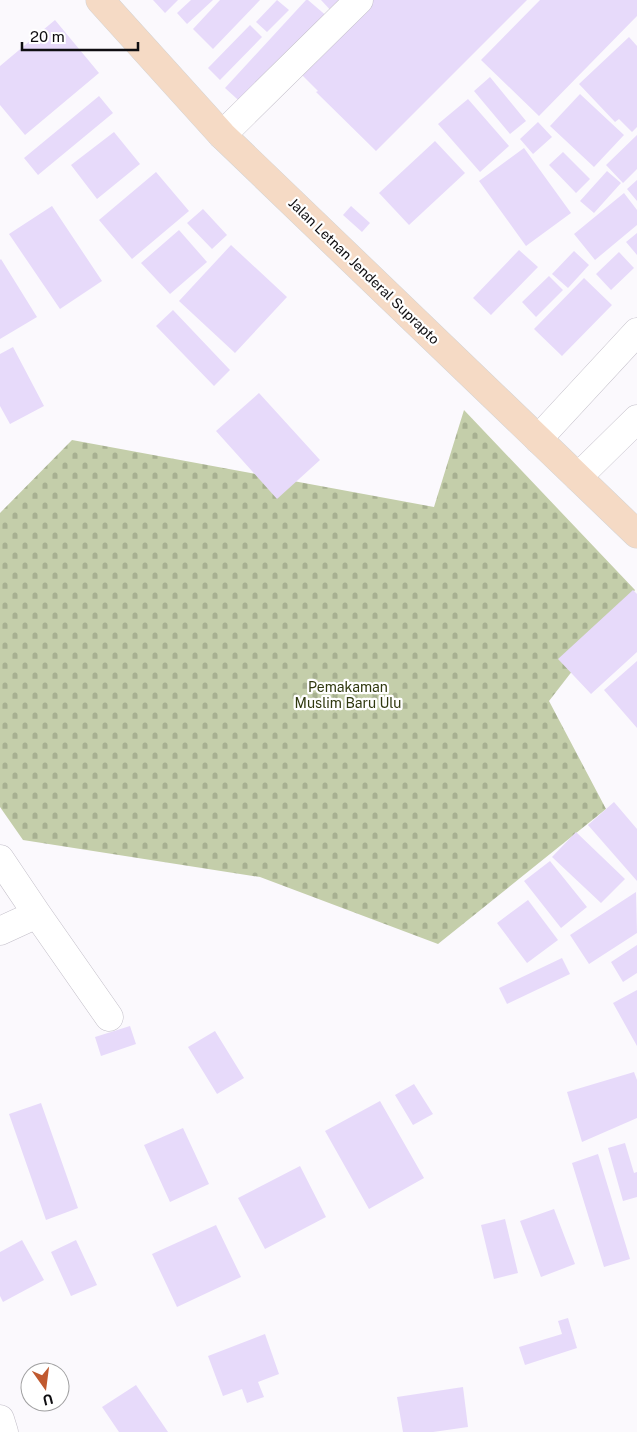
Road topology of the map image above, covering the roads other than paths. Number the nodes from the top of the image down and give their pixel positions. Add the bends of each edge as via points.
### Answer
1 (100, 0) edge
2 (359, 0) edge
3 (222, 135) junction
4 (637, 332) edge
5 (637, 420) edge
6 (538, 438) junction
7 (578, 477) junction
8 (637, 534) edge
9 (0, 859) edge
10 (37, 914) junction
11 (0, 931) edge
12 (109, 1017) dead end
13 (0, 1419) edge
14 (4, 1432) edge

1 - 3 main road, Jalan Letnan Jenderal Suprapto
2 - 3 street
3 - 6 main road, Jalan Letnan Jenderal Suprapto
4 - 6 street
5 - 7 street
6 - 7 main road, Jalan Letnan Jenderal Suprapto
7 - 8 main road, Jalan Letnan Jenderal Suprapto
9 - 10 street
10 - 11 street
10 - 12 street
13 - 14 street

